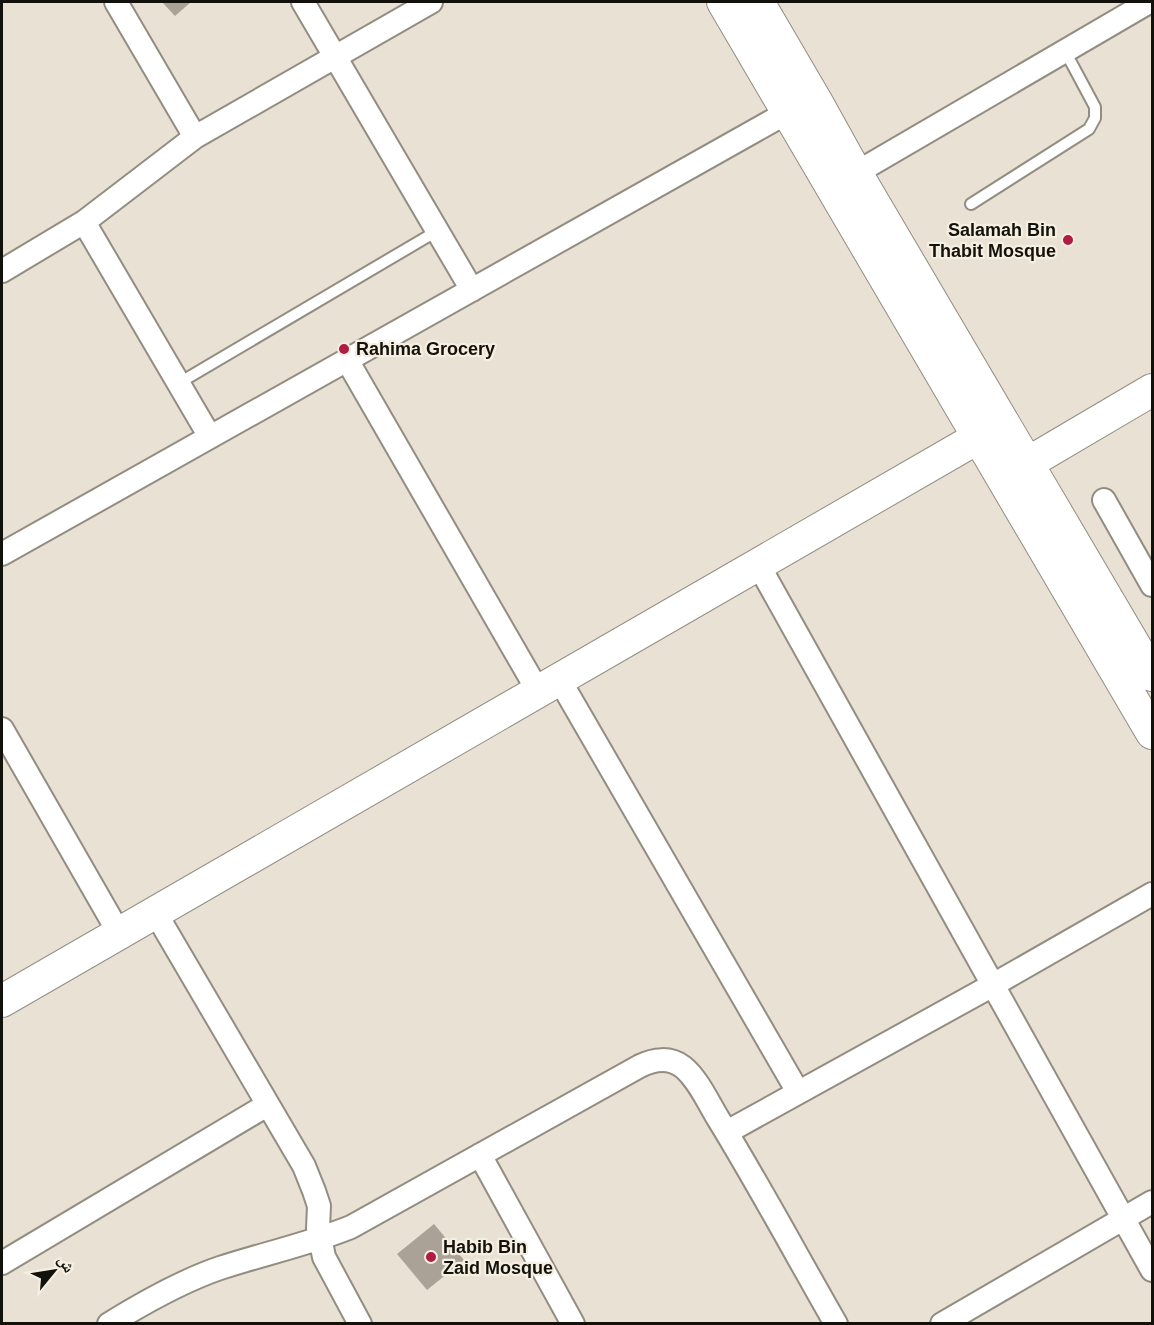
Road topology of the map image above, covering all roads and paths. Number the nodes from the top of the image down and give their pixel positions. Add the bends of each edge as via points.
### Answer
1 (116, 2) edge
2 (303, 2) edge
3 (431, 2) edge
4 (723, 2) edge
5 (758, 2) edge
6 (1149, 2) edge
7 (1123, 8) edge
8 (1065, 51) junction
9 (336, 56) junction
10 (788, 112) junction
11 (195, 137) junction
12 (856, 173) junction
13 (971, 204) dead end
14 (84, 222) junction
15 (437, 231) junction
16 (2, 271) edge
17 (472, 290) junction
18 (347, 360) junction
19 (179, 383) junction
20 (1152, 390) edge
21 (210, 437) junction
22 (979, 437) junction
23 (1028, 463) junction
24 (1104, 501) dead end
25 (2, 554) edge
26 (758, 564) junction
27 (1152, 585) edge
28 (1152, 675) edge
29 (549, 685) junction
30 (2, 729) edge
31 (1152, 733) edge
32 (1152, 894) edge
33 (155, 912) junction
34 (119, 933) junction
35 (993, 985) junction
36 (2, 1001) edge
37 (798, 1092) junction
38 (267, 1105) junction
39 (727, 1132) junction
40 (480, 1155) junction
41 (1152, 1202) edge
42 (1124, 1219) junction
43 (320, 1237) junction
44 (2, 1263) edge
45 (1152, 1270) edge
46 (109, 1323) edge
47 (360, 1323) edge
48 (573, 1323) edge
49 (836, 1323) edge
50 (942, 1323) edge

1 - 11 street
2 - 9 street
3 - 9 street
4 - 10 street
5 - 12 street
6 - 7 street
7 - 8 street
8 - 12 street
8 - 13 lane via 1095,107 1089,129
9 - 11 street
9 - 15 street
10 - 17 street
10 - 22 street
11 - 14 street
12 - 23 street
14 - 16 street
14 - 19 street
15 - 17 street
15 - 19 lane
17 - 18 street
18 - 21 street
18 - 29 street
19 - 21 street
20 - 23 street
21 - 25 street
22 - 26 street
22 - 31 street
23 - 28 street
24 - 27 street
26 - 29 street
26 - 35 street
29 - 33 street
29 - 37 street
30 - 34 street
32 - 35 street
33 - 34 street
33 - 38 street
34 - 36 street
35 - 37 street
35 - 42 street
37 - 39 street
38 - 43 street via 304,1166 319,1206
38 - 44 street
39 - 40 street via 689,1073 681,1065 660,1060 640,1066
39 - 49 street
40 - 43 street via 351,1227
40 - 48 street
41 - 42 street
42 - 45 street
42 - 50 street
43 - 46 street via 219,1269 144,1302
43 - 47 street via 324,1257

